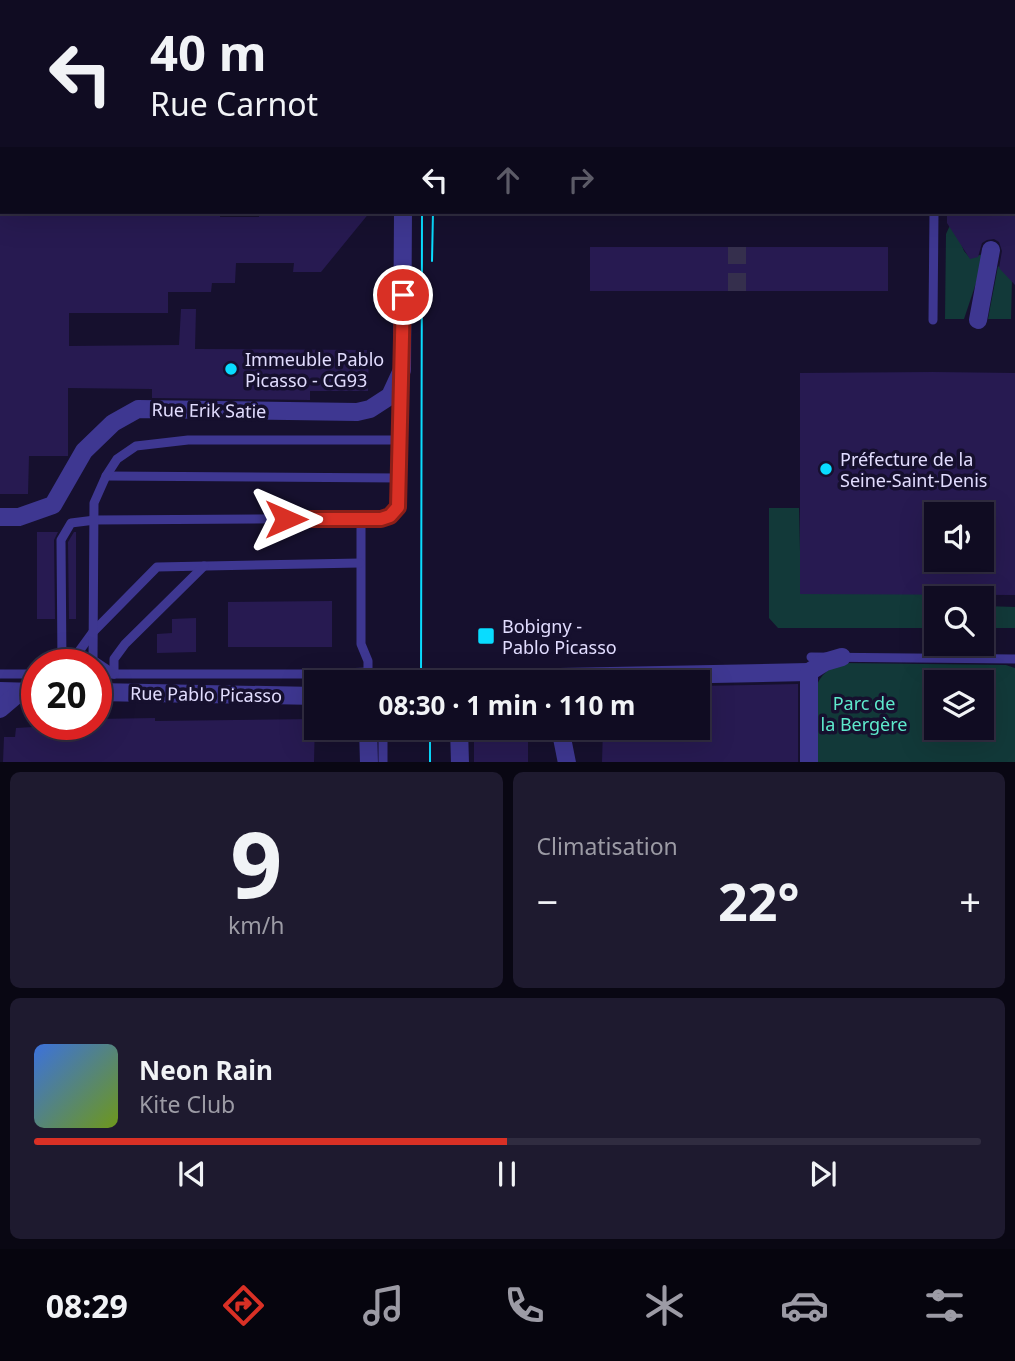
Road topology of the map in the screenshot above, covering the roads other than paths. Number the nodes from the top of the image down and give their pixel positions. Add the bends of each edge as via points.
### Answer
1 (403, 214) edge
2 (934, 214) edge
3 (991, 250) dead end
4 (933, 320) dead end
5 (978, 320) dead end
6 (402, 370) junction
7 (401, 440) junction
8 (106, 476) junction
9 (400, 478) junction
10 (0, 517) edge
11 (94, 520) junction
12 (361, 520) junction
13 (360, 563) junction
14 (204, 566) junction
15 (93, 632) junction
16 (62, 649) edge
17 (81, 649) edge
18 (842, 657) joint
19 (1015, 659) edge
20 (810, 665) junction
21 (368, 670) edge
22 (710, 671) edge
23 (0, 674) edge
24 (21, 674) edge
25 (114, 674) junction
26 (304, 674) edge
27 (0, 691) edge
28 (21, 692) edge
29 (112, 692) edge
30 (304, 696) edge
31 (21, 697) edge
32 (0, 709) edge
33 (368, 740) edge
34 (383, 740) edge
35 (459, 740) edge
36 (562, 740) edge
37 (369, 762) edge
38 (383, 762) edge
39 (460, 762) edge
40 (567, 762) edge
41 (809, 762) edge

1 - 6 street
2 - 4 lane
3 - 5 street
6 - 7 lane
6 - 10 street, Rue Erik Satie via 390,396 364,411 138,409 113,423 84,451 53,505 19,517
7 - 8 lane via 188,440 136,446 117,459
7 - 9 lane
8 - 9 lane
8 - 11 lane via 94,503
9 - 12 lane via 400,503 393,514
11 - 12 lane
11 - 15 lane
11 - 16 lane via 71,523 61,540
12 - 13 lane
13 - 14 lane
13 - 21 lane via 361,644
14 - 15 lane via 158,567
14 - 25 lane via 125,644 114,659
15 - 17 lane
15 - 25 lane via 93,660
18 - 19 lane
18 - 20 street
20 - 22 street
20 - 41 street
23 - 24 lane
25 - 26 lane
27 - 28 street
29 - 30 street, Rue Pablo Picasso
31 - 32 street
33 - 37 street
34 - 38 lane
35 - 39 street
36 - 40 street

